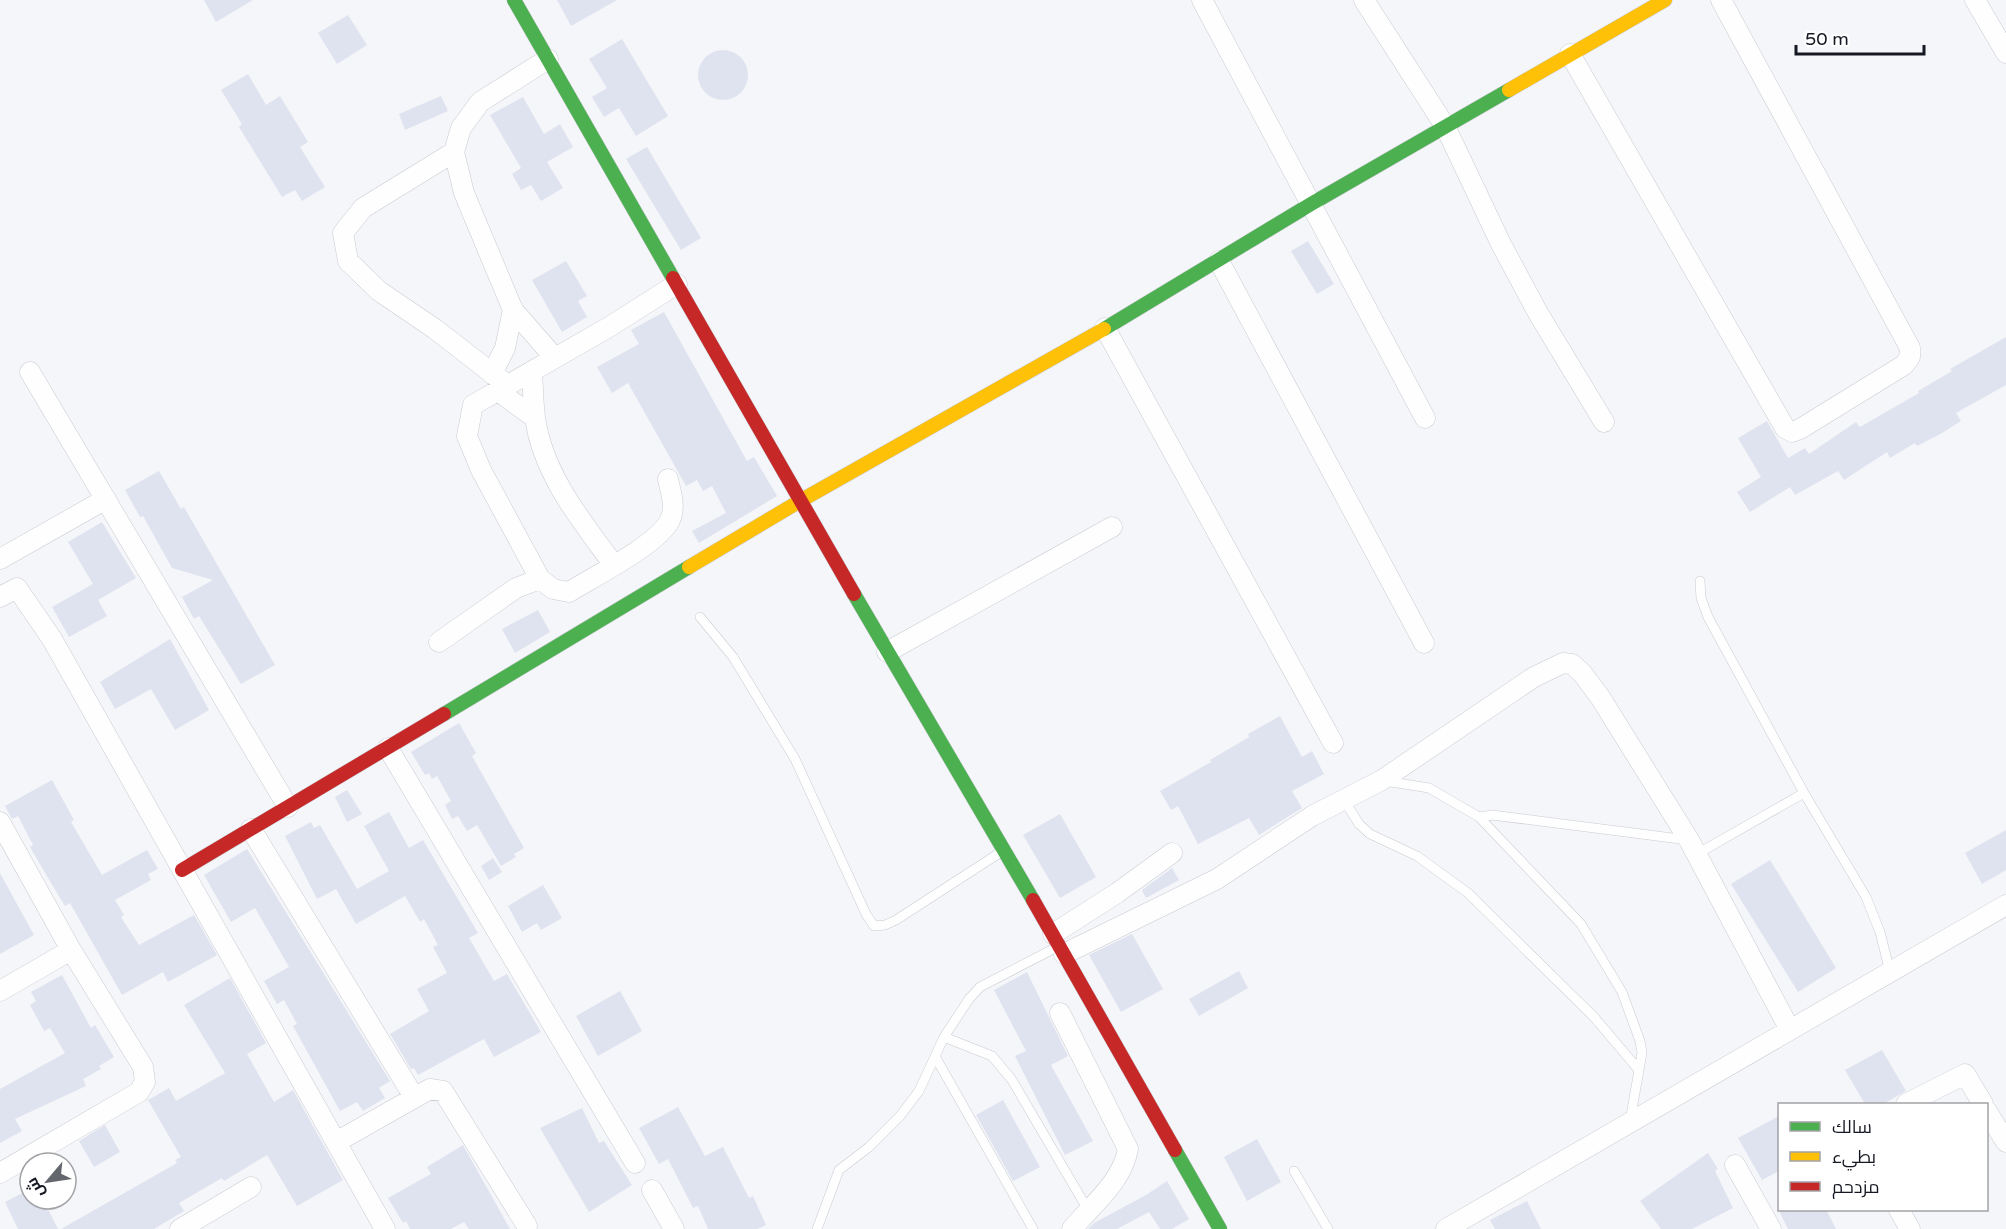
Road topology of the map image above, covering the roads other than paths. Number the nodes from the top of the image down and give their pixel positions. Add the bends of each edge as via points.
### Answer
1 (514, 0) edge
2 (1202, 0) edge
3 (1364, 0) edge
4 (1665, 0) edge
5 (1721, 0) edge
6 (1975, 0) edge
7 (2006, 53) edge
8 (1570, 54) junction
9 (548, 59) junction
10 (1445, 126) junction
11 (454, 152) junction
12 (1311, 204) junction
13 (1219, 261) junction
14 (677, 284) junction
15 (513, 310) junction
16 (1105, 328) junction
17 (554, 357) junction
18 (532, 371) junction
19 (30, 372) dead end
20 (499, 383) junction
21 (535, 418) junction
22 (1425, 418) dead end
23 (1604, 422) dead end
24 (668, 479) dead end
25 (106, 499) junction
26 (800, 501) junction
27 (1112, 527) dead end
28 (0, 559) edge
29 (614, 565) junction
30 (540, 579) junction
31 (1700, 581) dead end
32 (9, 593) edge
33 (700, 617) dead end
34 (439, 642) dead end
35 (1424, 643) dead end
36 (887, 652) junction
37 (1333, 743) dead end
38 (388, 748) junction
39 (1382, 780) junction
40 (1804, 793) junction
41 (1344, 800) junction
42 (288, 807) junction
43 (1479, 817) junction
44 (0, 822) edge
45 (251, 829) junction
46 (1693, 847) junction
47 (1003, 850) junction
48 (1172, 853) dead end
49 (182, 870) junction
50 (2006, 905) edge
51 (1059, 944) junction
52 (71, 950) junction
53 (1890, 972) junction
54 (0, 991) edge
55 (1060, 1013) dead end
56 (1790, 1030) junction
57 (944, 1037) junction
58 (936, 1058) junction
59 (1638, 1069) junction
60 (414, 1097) junction
61 (1908, 1103) edge
62 (1982, 1103) edge
63 (1988, 1113) edge
64 (1630, 1123) junction
65 (338, 1141) junction
66 (2006, 1142) edge
67 (635, 1163) dead end
68 (1735, 1165) dead end
69 (1294, 1171) dead end
70 (0, 1173) edge
71 (251, 1187) dead end
72 (652, 1190) dead end
73 (1088, 1210) junction
74 (1900, 1211) edge
75 (527, 1226) dead end
76 (180, 1229) edge
77 (385, 1229) edge
78 (674, 1229) edge
79 (817, 1229) edge
80 (1033, 1229) edge
81 (1072, 1229) edge
82 (1220, 1229) edge
83 (1328, 1229) edge
84 (1446, 1229) edge
85 (1771, 1229) edge
86 (1910, 1229) edge

1 - 9 street
2 - 12 street
3 - 10 street
4 - 8 street
5 - 8 street via 1910,348 1904,365 1792,432 1785,428
6 - 7 street
8 - 10 street
9 - 11 street via 480,102 461,128
9 - 14 street
10 - 12 street
10 - 23 street via 1500,244
11 - 15 street via 464,193
11 - 20 street via 363,208 343,233 348,261 379,291 435,329
12 - 13 street
12 - 22 street
13 - 16 street
13 - 35 street
14 - 17 street
14 - 26 street
15 - 17 street
15 - 20 street
16 - 26 street
16 - 37 street
17 - 18 street
18 - 20 street
18 - 21 street
19 - 25 street
20 - 21 street
20 - 30 street via 473,405 467,436
21 - 29 street via 549,464 582,523
24 - 29 street via 674,504 670,519 653,540
25 - 28 street
25 - 42 street
26 - 36 street
26 - 38 street
27 - 36 street
28 - 32 street
29 - 30 street via 569,592 553,589
30 - 34 street via 516,588
31 - 40 lane via 1708,617
32 - 49 street via 52,639
33 - 47 lane via 733,657 795,759 874,926 896,920
36 - 47 street
38 - 42 street
38 - 67 street
39 - 41 street
39 - 43 lane via 1429,788
39 - 46 street via 1542,673 1563,663 1572,664 1600,697
40 - 46 lane
40 - 53 lane via 1866,897
41 - 51 street via 1312,816 1217,879
41 - 59 lane via 1370,834 1417,856 1468,893 1594,1017
42 - 45 street
43 - 46 lane via 1492,815
43 - 59 lane via 1581,924 1622,992 1640,1041
44 - 52 street
45 - 49 street
45 - 60 street
46 - 56 street
47 - 51 street
48 - 51 street via 1117,893
49 - 65 street
50 - 53 street
51 - 57 lane via 981,987
51 - 82 street
52 - 54 street
52 - 70 street via 143,1067 145,1082 139,1092
53 - 56 street
55 - 73 street via 1128,1149 1118,1178
56 - 64 street
57 - 58 lane
57 - 73 lane via 992,1056 1012,1080
58 - 79 lane via 900,1116 839,1170
58 - 80 lane
59 - 64 lane
60 - 65 street
60 - 75 street via 430,1089 442,1091
61 - 62 street via 1965,1074
63 - 66 street
64 - 84 street
65 - 77 street
68 - 85 street
69 - 83 lane
71 - 76 street
72 - 78 street
73 - 81 street
74 - 86 street

